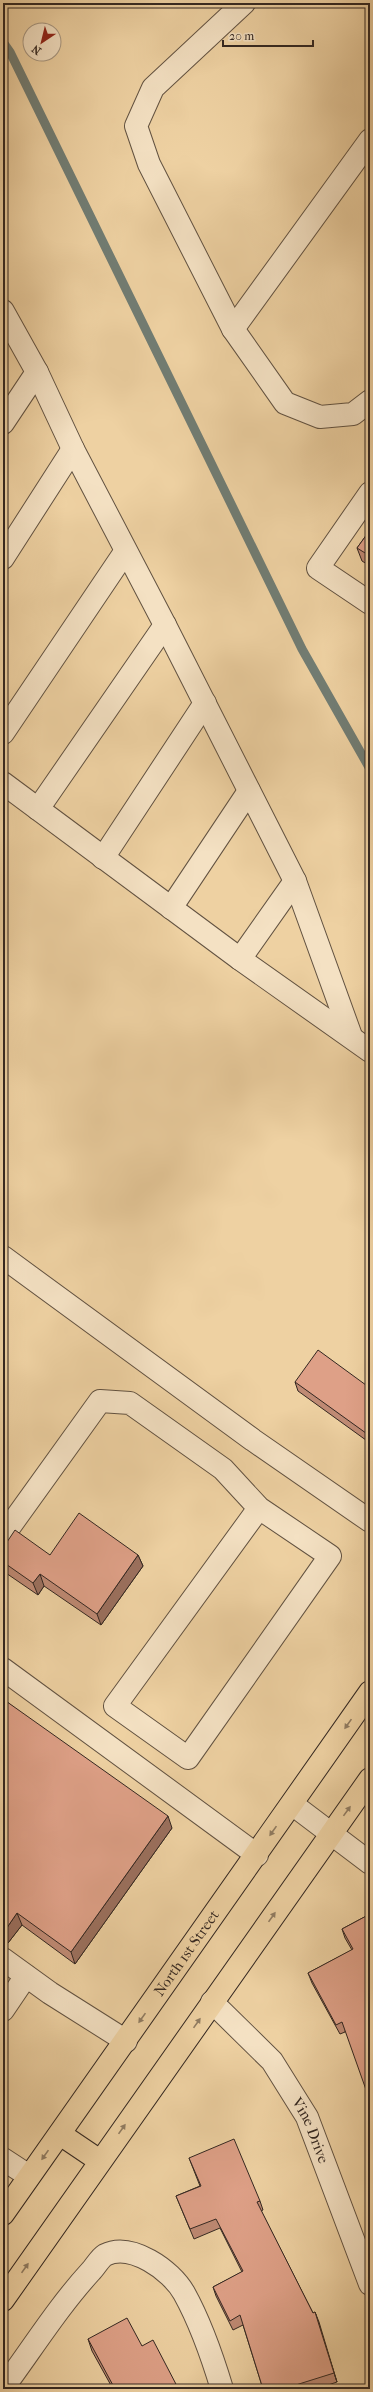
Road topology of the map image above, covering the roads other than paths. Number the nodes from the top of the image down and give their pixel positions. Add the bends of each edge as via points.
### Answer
1 (244, 3) edge
2 (370, 140) edge
3 (3, 311) edge
4 (233, 329) junction
5 (37, 372) junction
6 (370, 401) edge
7 (3, 423) edge
8 (72, 449) junction
9 (370, 493) edge
10 (125, 552) junction
11 (3, 558) edge
12 (370, 603) edge
13 (165, 625) junction
14 (205, 704) junction
15 (3, 733) edge
16 (3, 783) edge
17 (249, 791) junction
18 (38, 809) junction
19 (103, 858) junction
20 (295, 881) junction
21 (171, 908) junction
22 (240, 959) junction
23 (351, 1036) junction
24 (370, 1051) edge
25 (3, 1256) edge
26 (259, 1508) junction
27 (370, 1521) edge
28 (3, 1536) edge
29 (3, 1669) edge
30 (370, 1692) edge
31 (370, 1779) edge
32 (292, 1804) junction
33 (331, 1833) junction
34 (257, 1855) junction
35 (370, 1863) edge
36 (3, 1960) edge
37 (26, 1976) junction
38 (212, 2002) junction
39 (3, 2010) edge
40 (126, 2041) junction
41 (60, 2134) junction
42 (3, 2158) edge
43 (100, 2161) junction
44 (29, 2176) junction
45 (3, 2214) edge
46 (370, 2284) edge
47 (3, 2300) edge
48 (3, 2388) edge
49 (222, 2389) edge

1 - 4 street via 152,88 136,126 149,164
2 - 4 street
3 - 5 street
4 - 6 street via 285,403 320,417 353,414
5 - 7 street
5 - 8 street
8 - 10 street
8 - 11 street
9 - 12 street via 318,568
10 - 13 street
10 - 15 street
13 - 14 street
13 - 18 street
14 - 17 street
14 - 19 street
16 - 18 street
17 - 20 street
17 - 21 street
18 - 19 street
19 - 21 street
20 - 22 street
20 - 23 street
21 - 22 street
22 - 23 street
23 - 24 street
25 - 27 street via 253,1440
26 - 26 street via 115,1706 188,1758 330,1556
26 - 28 street via 223,1469 130,1403 100,1401
29 - 34 street
30 -> 32 main road, North 1st Street
33 -> 31 main road
32 - 33 street
32 -> 34 main road, North 1st Street
33 - 35 street
38 -> 33 main road
34 -> 40 main road, North 1st Street
36 - 37 street
37 - 39 street
37 - 40 street
43 -> 38 main road
38 - 46 street, Vine Drive via 272,2061 306,2117
40 - 41 main road, North 1st Street
41 - 43 main road
41 -> 44 main road, North 1st Street
42 - 44 street
47 -> 43 main road
44 - 45 main road, North 1st Street
48 - 49 street via 77,2286 104,2256 122,2252 139,2254 164,2272 183,2292 216,2367

